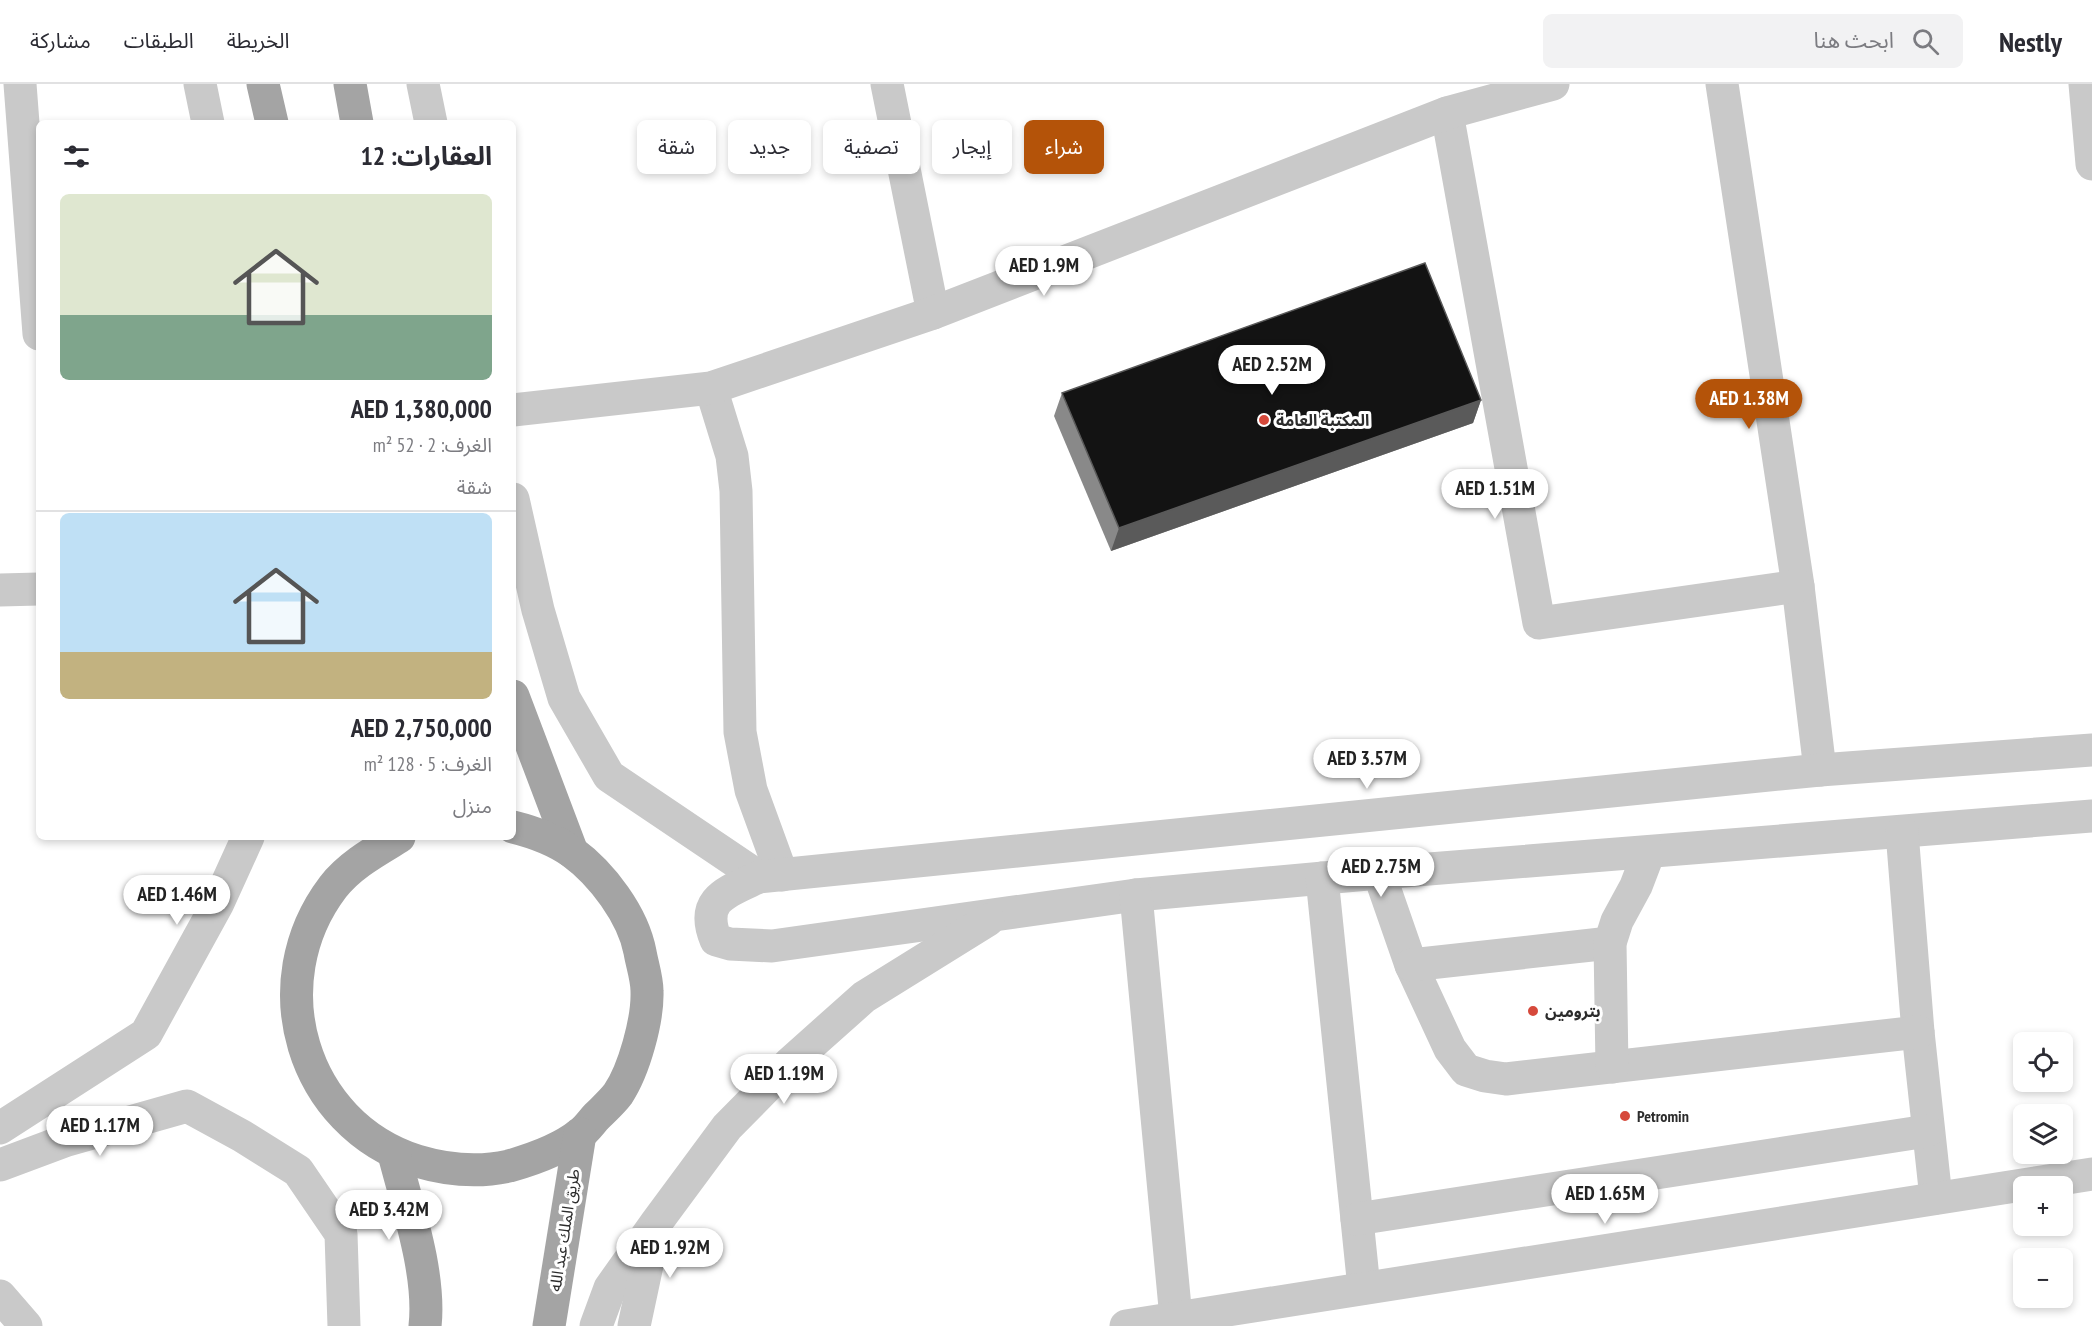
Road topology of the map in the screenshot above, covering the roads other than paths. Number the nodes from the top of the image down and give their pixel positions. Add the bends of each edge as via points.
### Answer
1 (20, 84) edge
2 (200, 84) edge
3 (263, 84) edge
4 (350, 84) edge
5 (423, 84) edge
6 (887, 84) edge
7 (1553, 84) edge
8 (1722, 84) edge
9 (2085, 84) edge
10 (1447, 112) junction
11 (208, 120) edge
12 (271, 120) edge
13 (356, 120) edge
14 (430, 120) edge
15 (2092, 164) edge
16 (36, 286) edge
17 (933, 312) junction
18 (711, 388) junction
19 (516, 410) edge
20 (516, 512) edge
21 (1798, 586) junction
22 (36, 589) edge
23 (0, 590) edge
24 (516, 704) edge
25 (2092, 750) edge
26 (1820, 770) junction
27 (2092, 816) edge
28 (516, 828) edge
29 (1902, 832) junction
30 (247, 840) edge
31 (394, 840) edge
32 (572, 852) junction
33 (1649, 852) junction
34 (1379, 873) junction
35 (770, 876) junction
36 (1322, 878) junction
37 (1136, 895) junction
38 (997, 914) junction
39 (1610, 943) junction
40 (1411, 965) junction
41 (1918, 1032) junction
42 (1612, 1067) junction
43 (0, 1128) edge
44 (1927, 1131) junction
45 (580, 1134) junction
46 (394, 1154) junction
47 (0, 1165) edge
48 (2092, 1174) edge
49 (1936, 1198) junction
50 (1357, 1219) junction
51 (656, 1223) junction
52 (1364, 1288) junction
53 (0, 1296) edge
54 (1176, 1318) junction
55 (26, 1326) edge
56 (344, 1326) edge
57 (425, 1326) edge
58 (549, 1326) edge
59 (596, 1326) edge
60 (634, 1326) edge
61 (1126, 1326) edge

1 - 16 street
2 - 11 street
3 - 12 main road
4 - 13 main road
5 - 14 street
6 - 17 street
7 - 10 street
8 - 21 street
9 - 15 street
10 - 17 street
10 - 21 street via 1539,623
17 - 18 street
18 - 19 street
18 - 35 street via 732,456 740,732
20 - 35 street via 538,610 564,698 609,776
21 - 26 street
22 - 23 street
24 - 32 main road
25 - 26 street
26 - 35 street
27 - 29 street
28 - 32 main road
29 - 33 street
29 - 41 street
30 - 43 street via 218,903 146,1034
31 - 46 main road via 366,856 333,886 310,924 298,968 296,1012 306,1056 326,1096 357,1129
32 - 45 main road via 611,890 637,937 647,991 640,1045 618,1094
33 - 34 street
33 - 39 street
34 - 36 street
34 - 40 street
35 - 38 street via 722,895 711,909 710,926 716,940 772,946
36 - 37 street
36 - 50 street
37 - 38 street
37 - 54 street
38 - 51 street via 864,997 790,1063 728,1127
39 - 40 street
39 - 42 street
40 - 42 street via 1450,1049 1466,1070 1506,1079
41 - 42 street
41 - 44 street
44 - 49 street
44 - 50 street
45 - 46 main road via 538,1158 490,1170 441,1168
45 - 58 main road, طريق الملك عبد الله
46 - 57 main road via 421,1261
47 - 56 street via 67,1140 187,1106 298,1171 341,1234
48 - 49 street
49 - 52 street
50 - 52 street
51 - 59 street via 610,1287
51 - 60 street
52 - 54 street
53 - 55 street
54 - 61 street

